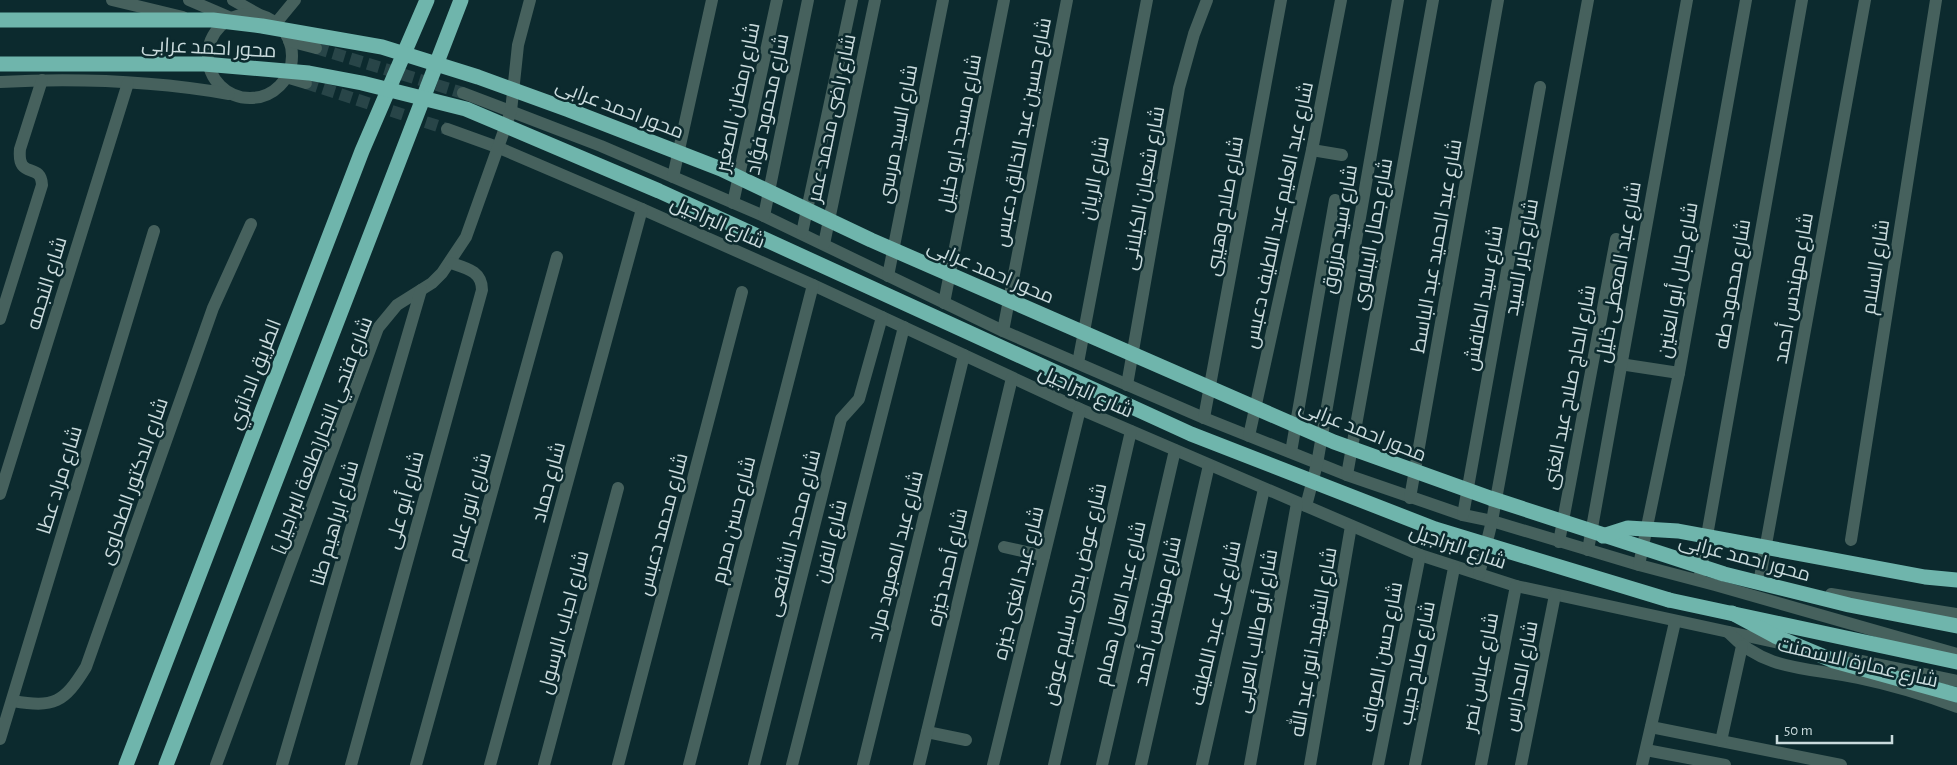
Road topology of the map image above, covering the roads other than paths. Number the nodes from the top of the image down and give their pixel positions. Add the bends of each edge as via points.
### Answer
1 (112, 0) edge
2 (189, 0) edge
3 (232, 0) edge
4 (295, 0) edge
5 (427, 0) edge
6 (461, 0) edge
7 (530, 0) edge
8 (712, 0) edge
9 (777, 0) edge
10 (808, 0) edge
11 (852, 0) edge
12 (875, 0) edge
13 (943, 0) edge
14 (1004, 0) edge
15 (1066, 0) edge
16 (1147, 0) edge
17 (1207, 0) edge
18 (1280, 0) edge
19 (1341, 0) edge
20 (1398, 0) edge
21 (1433, 0) edge
22 (1498, 0) edge
23 (1588, 0) edge
24 (1687, 0) edge
25 (1746, 0) edge
26 (1802, 0) edge
27 (1865, 0) edge
28 (1936, 0) edge
29 (260, 15) junction
30 (231, 18) junction
31 (0, 20) edge
32 (276, 23) junction
33 (219, 27) junction
34 (289, 41) junction
35 (316, 48) tunnel mouth
36 (0, 64) edge
37 (286, 77) junction
38 (42, 80) junction
39 (0, 82) edge
40 (128, 83) junction
41 (306, 83) tunnel mouth
42 (1540, 87) dead end
43 (463, 93) tunnel mouth
44 (233, 95) junction
45 (511, 111) junction
46 (447, 129) tunnel mouth
47 (497, 147) junction
48 (1312, 150) junction
49 (1342, 155) dead end
50 (673, 177) junction
51 (1335, 200) dead end
52 (733, 203) junction
53 (642, 209) junction
54 (764, 216) junction
55 (251, 224) dead end
56 (154, 231) dead end
57 (802, 234) junction
58 (1616, 239) dead end
59 (824, 244) junction
60 (558, 258) dead end
61 (451, 263) junction
62 (888, 276) junction
63 (813, 285) junction
64 (421, 290) junction
65 (742, 292) dead end
66 (944, 303) junction
67 (882, 317) junction
68 (0, 319) edge
69 (904, 327) junction
70 (1003, 331) junction
71 (964, 355) junction
72 (1078, 363) junction
73 (1620, 364) junction
74 (1679, 373) junction
75 (1012, 378) junction
76 (1127, 385) junction
77 (1080, 410) junction
78 (1204, 418) junction
79 (1131, 431) junction
80 (1249, 436) junction
81 (1175, 450) junction
82 (1291, 452) junction
83 (1317, 464) junction
84 (1208, 465) junction
85 (1347, 475) junction
86 (618, 488) dead end
87 (1264, 489) junction
88 (0, 494) edge
89 (1410, 498) junction
90 (1302, 504) junction
91 (1464, 515) junction
92 (1492, 521) junction
93 (1351, 526) junction
94 (1603, 536) junction
95 (1851, 540) dead end
96 (1559, 542) junction
97 (1004, 547) dead end
98 (1588, 550) junction
99 (1044, 556) junction
100 (1420, 556) junction
101 (1639, 565) junction
102 (1454, 568) junction
103 (1659, 570) junction
104 (1479, 574) junction
105 (1700, 575) junction
106 (1957, 580) edge
107 (1759, 584) junction
108 (1516, 586) junction
109 (1555, 595) junction
110 (1732, 612) junction
111 (1957, 614) edge
112 (1675, 622) junction
113 (1957, 626) edge
114 (1728, 632) junction
115 (1742, 646) junction
116 (1957, 654) edge
117 (1957, 662) edge
118 (1957, 681) edge
119 (1957, 695) edge
120 (13, 700) junction
121 (1957, 707) edge
122 (1651, 727) junction
123 (927, 732) junction
124 (0, 739) edge
125 (966, 740) dead end
126 (1721, 741) junction
127 (1646, 750) junction
128 (126, 765) edge
129 (166, 765) edge
130 (216, 765) edge
131 (282, 765) edge
132 (351, 765) edge
133 (416, 765) edge
134 (490, 765) edge
135 (544, 765) edge
136 (618, 765) edge
137 (689, 765) edge
138 (754, 765) edge
139 (792, 765) edge
140 (863, 765) edge
141 (919, 765) edge
142 (993, 765) edge
143 (1054, 765) edge
144 (1102, 765) edge
145 (1142, 765) edge
146 (1202, 765) edge
147 (1250, 765) edge
148 (1310, 765) edge
149 (1378, 765) edge
150 (1415, 765) edge
151 (1481, 765) edge
152 (1521, 765) edge
153 (1642, 765) edge
154 (1724, 765) edge
155 (1842, 765) edge

1 - 33 street
2 - 30 street
3 - 29 street
4 - 32 street
5 - 128 highway, الطريق الدائري via 362,151
6 - 129 highway
7 - 45 street, شارع فتحي النجار[طلعة البراجيل] via 518,45
8 - 50 street
9 - 52 street, شارع رمضان الصغير
10 - 54 street, شارع محمود فؤاد
11 - 57 street
12 - 59 street, شارع راضى محمد عمر
13 - 62 street, شارع السيد مرسى
14 - 66 street, شارع مسجد ابو خليل
15 - 70 street, شارع حسين عبد الخالق دعبس
16 - 72 street, شارع الريان
17 - 76 street, شارع شعبان الكيلانى via 1179,88
18 - 78 street, شارع صلاح وهيبى
19 - 48 street, شارع عبد العليم عبد اللطيف دعبس
20 - 83 street, شارع سيد مرزوق
21 - 85 street, شارع جمال الببلاوى
22 - 89 street, شارع عبد الحميد عبد الباسط
23 - 92 street, شارع جابر السيد
24 - 73 street, شارع عبد المعطى خليل
25 - 74 street, شارع جلال أبو العنين
26 - 105 street, شارع محمود طه
27 - 107 street, شارع مهندس أحمد
28 - 95 street, شارع السلام
29 - 30 street
29 - 32 street
30 - 33 street
31 - 94 highway, محور احمد عرابى, bridge via 213,20 382,48 478,77 721,170 880,244 1334,442
32 - 34 street
33 - 44 street via 209,44 208,64 217,83
34 - 35 street
34 - 37 street via 292,59
36 - 110 highway, محور احمد عرابى, bridge via 204,64 309,73 466,109 659,190 1040,367 1262,463 1435,529 1669,600
37 - 41 street
37 - 44 street via 281,85 265,96
38 - 39 street
38 - 40 street
38 - 68 street via 19,160 24,168 38,173 42,185
40 - 44 street via 169,84
40 - 88 street, شارع النجمه
42 - 91 street, شارع سيد الطافش
43 - 45 street, شارع البراجيل
45 - 47 street, شارع فتحي النجار[طلعة البراجيل]
45 - 50 street, شارع البراجيل
46 - 47 street, شارع البراجيل
47 - 53 street, شارع البراجيل
47 - 61 street, شارع فتحي النجار[طلعة البراجيل] via 466,237
48 - 49 street
48 - 80 street, شارع عبد العليم عبد اللطيف دعبس
50 - 52 street, شارع البراجيل
51 - 82 street
52 - 54 street, شارع البراجيل
53 - 63 street, شارع البراجيل
53 - 134 street, شارع حماد
54 - 57 street, شارع البراجيل
55 - 120 street, شارع الدكتور الطحاوى via 213,308 86,667 73,687 55,702 35,705
56 - 120 street, شارع مراد عطا
57 - 59 street, شارع البراجيل
58 - 96 street, شارع الحاج صلاح عبد الغنى
59 - 62 street, شارع البراجيل
60 - 133 street, شارع انور علام
61 - 64 street, شارع فتحي النجار[طلعة البراجيل]
61 - 132 street, شارع أبو على via 475,272 482,290
62 - 66 street, شارع البراجيل
63 - 67 street, شارع البراجيل
63 - 137 street, شارع حسن محرم
64 - 130 street, شارع فتحي النجار[طلعة البراجيل] via 390,312 374,337
64 - 131 street, شارع ابراهيم طنا
65 - 136 street, شارع محمد دعبس
66 - 70 street, شارع البراجيل
67 - 69 street, شارع البراجيل
67 - 138 street, شارع محمد الشافعى via 859,399 842,419
69 - 71 street, شارع البراجيل
69 - 139 street, شارع الفرن
70 - 72 street, شارع البراجيل
71 - 75 street, شارع البراجيل
71 - 140 street, شارع عبد المعبود مراد
72 - 76 street, شارع البراجيل
73 - 74 street
73 - 98 street, شارع عبد المعطى خليل
74 - 101 street, شارع جلال أبو العنين
75 - 77 street, شارع البراجيل
75 - 123 street, شارع أحمد خيزه
76 - 78 street, شارع البراجيل
77 - 79 street, شارع البراجيل
77 - 99 street, شارع عبد الغنى خيزه
78 - 80 street, شارع البراجيل
79 - 81 street, شارع البراجيل
79 - 143 street, شارع عوض بدرى سليم عوض
80 - 82 street, شارع البراجيل
81 - 84 street, شارع البراجيل
81 - 144 street, شارع عبد العال همام
82 - 83 street, شارع البراجيل
83 - 85 street, شارع البراجيل
83 - 90 street, شارع سيد مرزوق
84 - 87 street, شارع البراجيل
84 - 145 street, شارع مهندس أحمد
85 - 89 street, شارع البراجيل
86 - 135 street, شارع احباب الرسول
87 - 90 street, شارع البراجيل
87 - 146 street, شارع على عبد اللطيف
89 - 91 street, شارع البراجيل
90 - 93 street, شارع البراجيل
90 - 147 street, شارع أبو طالب العربى
91 - 92 street, شارع البراجيل
92 - 96 street, شارع البراجيل
92 - 104 street, شارع جابر السيد
93 - 100 street, شارع البراجيل
93 - 148 street, شارع الشهيد انور عبد الله
94 - 106 highway, bridge via 1628,528 1663,529 1925,577
94 - 113 highway, محور احمد عرابى, bridge via 1761,584
96 - 98 street, شارع البراجيل
97 - 99 street
98 - 101 street, شارع البراجيل
99 - 142 street, شارع عبد الغنى خيزه
100 - 102 street, شارع البراجيل
100 - 149 street, شارع حسن الصواف
101 - 103 street, شارع البراجيل
102 - 104 street, شارع البراجيل
102 - 150 street, شارع صلاح حبيب
103 - 105 street
103 - 116 street, شارع البراجيل
104 - 108 street, شارع البراجيل
105 - 107 street
107 - 111 street
108 - 109 street, شارع البراجيل
108 - 151 street, شارع عباس نصر
109 - 112 street, شارع البراجيل
109 - 152 street, شارع المدارس
110 - 117 highway, محور احمد عرابى
110 - 119 highway, bridge via 1775,636 1834,661
112 - 114 street, شارع البراجيل
112 - 122 street
114 - 115 street, شارع عمارة الاسمنت
114 - 118 street, شارع البراجيل, bridge
115 - 121 street, شارع عمارة الاسمنت via 1758,657 1783,666 1865,680
115 - 126 street
120 - 124 street, شارع مراد عطا
122 - 126 street
122 - 127 street
123 - 125 street
123 - 141 street, شارع أحمد خيزه
126 - 155 street
127 - 153 street
127 - 154 street

